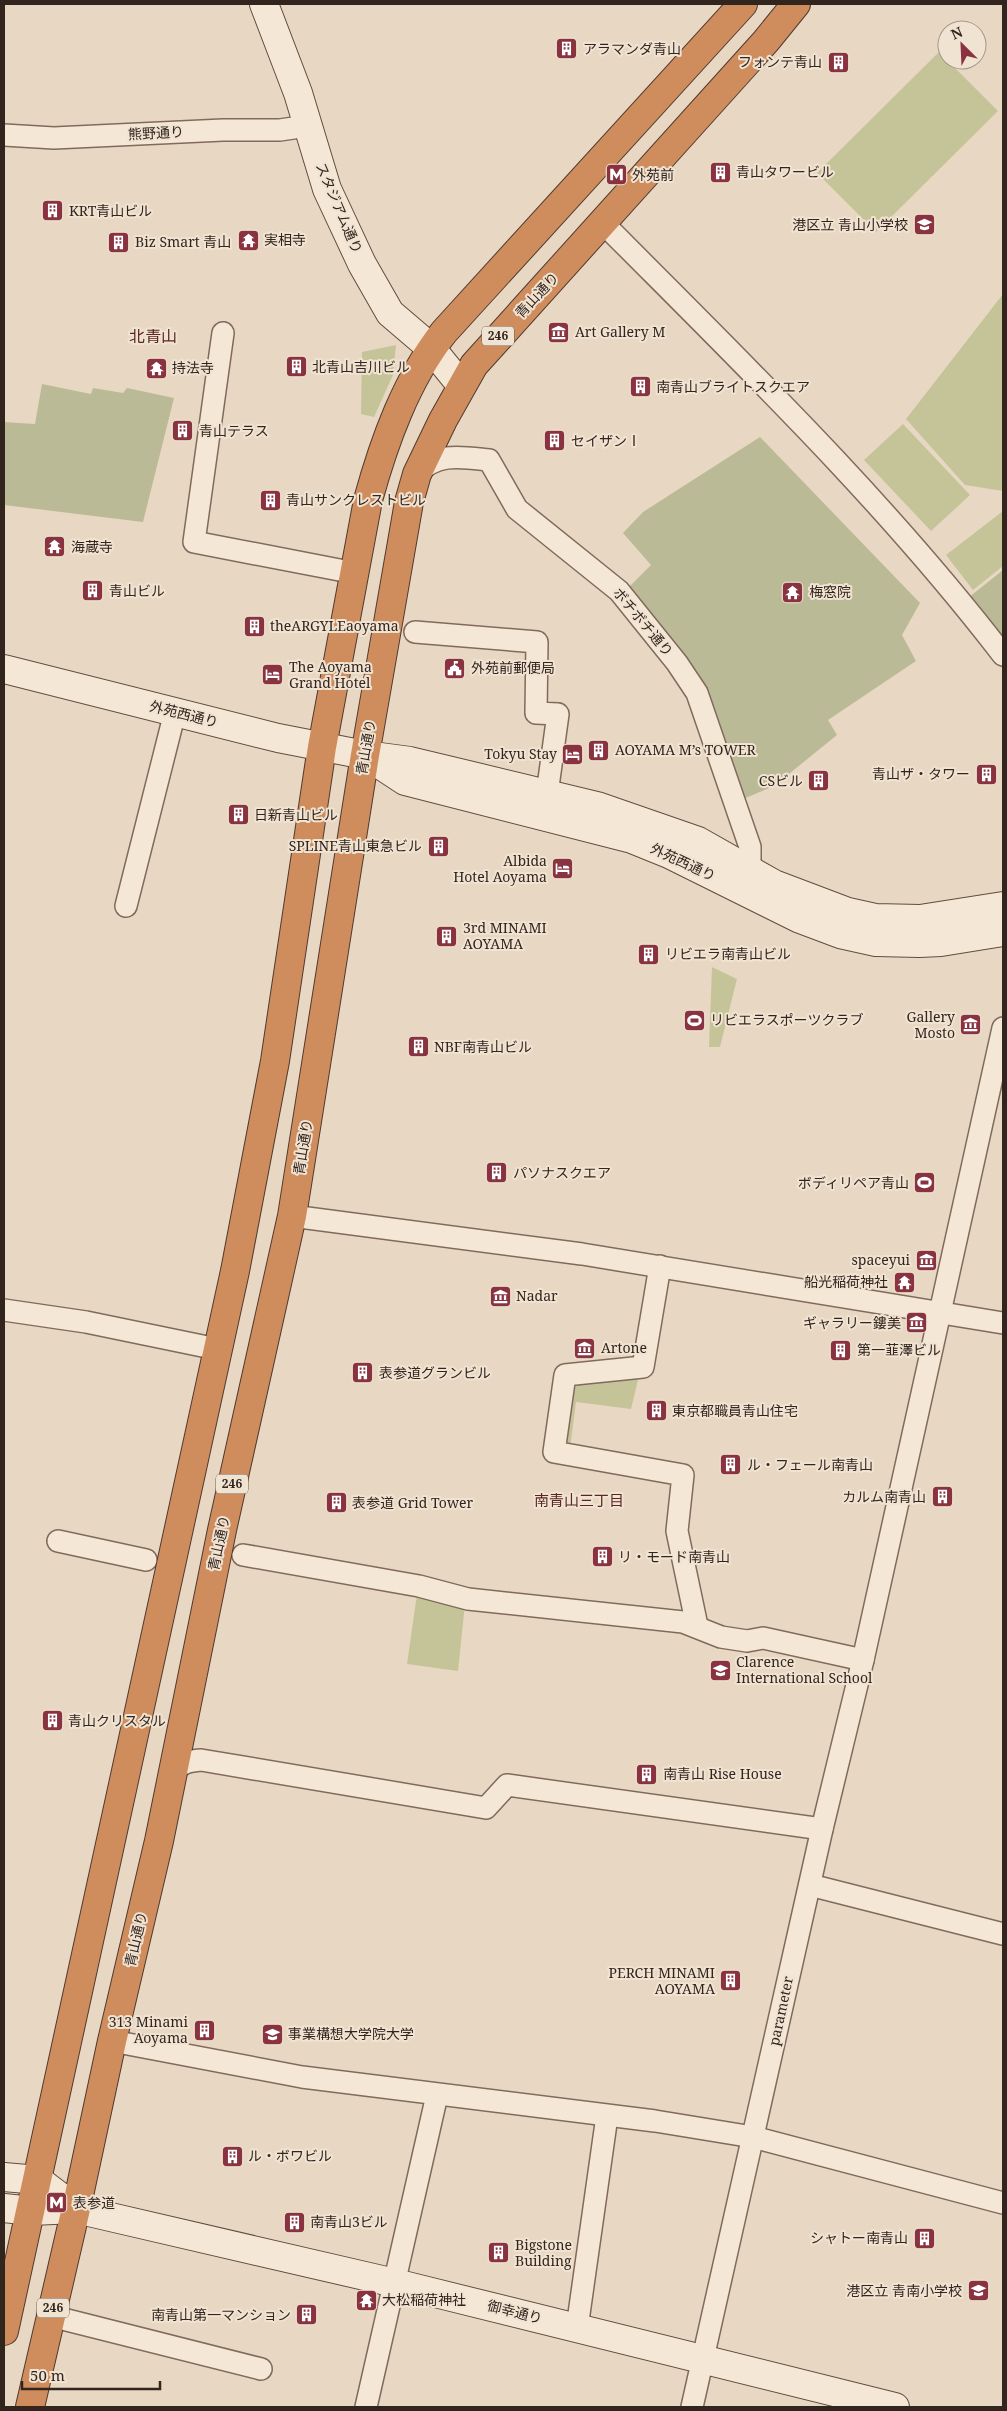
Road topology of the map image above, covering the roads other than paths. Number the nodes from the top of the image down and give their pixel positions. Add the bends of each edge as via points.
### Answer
1 (264, 4) edge
2 (743, 4) edge
3 (796, 4) edge
4 (307, 126) junction
5 (4, 135) edge
6 (603, 223) junction
7 (223, 332) dead end
8 (431, 348) junction
9 (461, 385) junction
10 (417, 474) junction
11 (355, 573) junction
12 (415, 632) dead end
13 (1003, 655) edge
14 (4, 669) edge
15 (175, 712) junction
16 (322, 747) junction
17 (365, 755) junction
18 (547, 794) junction
19 (750, 870) junction
20 (126, 906) dead end
21 (1003, 906) edge
22 (1003, 932) edge
23 (1003, 1028) edge
24 (292, 1216) junction
25 (660, 1266) junction
26 (4, 1310) edge
27 (939, 1312) junction
28 (1003, 1322) edge
29 (217, 1349) junction
30 (187, 1485) junction
31 (231, 1489) junction
32 (58, 1541) dead end
33 (243, 1555) dead end
34 (146, 1560) dead end
35 (697, 1626) junction
36 (863, 1660) junction
37 (172, 1773) junction
38 (822, 1829) junction
39 (810, 1885) junction
40 (1003, 1934) edge
41 (112, 2041) junction
42 (437, 2095) junction
43 (607, 2116) junction
44 (753, 2137) junction
45 (4, 2177) edge
46 (38, 2180) junction
47 (1003, 2203) edge
48 (4, 2208) edge
49 (76, 2209) junction
50 (31, 2211) junction
51 (395, 2283) junction
52 (51, 2316) junction
53 (577, 2328) junction
54 (4, 2331) edge
55 (704, 2360) junction
56 (262, 2370) dead end
57 (30, 2407) edge
58 (366, 2407) edge
59 (692, 2407) edge
60 (895, 2407) edge

1 - 4 main road, スタジアム通り
2 - 8 highway
3 - 6 highway, 青山通り / 246
4 - 5 street, 熊野通り via 280,130 204,130 54,138
4 - 8 main road, スタジアム通り via 327,189 362,264 390,313
6 - 9 highway, 青山通り / 246 via 492,343
6 - 13 street via 764,384 947,583
7 - 11 street via 194,542
8 - 9 main road, スタジアム通り
8 - 11 highway via 403,404 376,471
9 - 10 highway, 青山通り / 246
10 - 17 highway, 青山通り / 246 via 403,534
10 - 19 street, ボチボチ通り via 431,462 444,458 456,456 489,460 518,509 619,591 652,630 697,693 750,847
11 - 16 highway
12 - 18 street via 537,642 536,713 558,714
14 - 15 main road, 外苑西通り
15 - 16 main road, 外苑西通り
15 - 20 street
16 - 17 main road, 外苑西通り
16 - 29 highway via 275,1061
17 - 18 main road, 外苑西通り via 410,761
17 - 22 main road, 外苑西通り via 405,781 632,839 670,854 800,919 840,934 876,942 919,943
17 - 24 highway, 青山通り / 246
18 - 19 main road, 外苑西通り via 597,806 672,831 698,841
19 - 21 main road, 外苑西通り via 826,906 875,918 920,919
23 - 27 street, parameter
24 - 25 street via 481,1239
24 - 31 highway, 青山通り / 246
25 - 27 street
25 - 35 street via 643,1366 565,1375 554,1452 683,1475 677,1531
26 - 29 street via 86,1322
27 - 28 street
27 - 36 street, parameter via 872,1597
29 - 30 highway
30 - 31 highway via 197,1499 210,1502
30 - 46 highway
31 - 37 highway, 青山通り / 246
32 - 34 street
33 - 35 street via 419,1586 468,1599
35 - 36 street via 721,1636 747,1641 763,1638
36 - 38 street, parameter
37 - 38 street via 178,1766 201,1760 486,1808 507,1786
37 - 41 highway, 青山通り / 246
38 - 39 street, parameter
39 - 40 street
39 - 44 street, parameter
41 - 42 street via 302,2077
41 - 49 highway, 青山通り / 246
42 - 43 street
42 - 51 street
43 - 44 street
43 - 53 street
44 - 47 street
44 - 55 street, parameter
45 - 46 main road
46 - 49 main road
46 - 50 highway
48 - 50 main road
49 - 50 main road
49 - 51 main road, 御幸通り
49 - 52 highway, 青山通り / 246
50 - 54 highway
51 - 53 main road, 御幸通り
51 - 58 street
52 - 56 street
52 - 57 highway, 青山通り / 246
53 - 55 main road, 御幸通り
55 - 59 street, parameter
55 - 60 main road, 御幸通り

